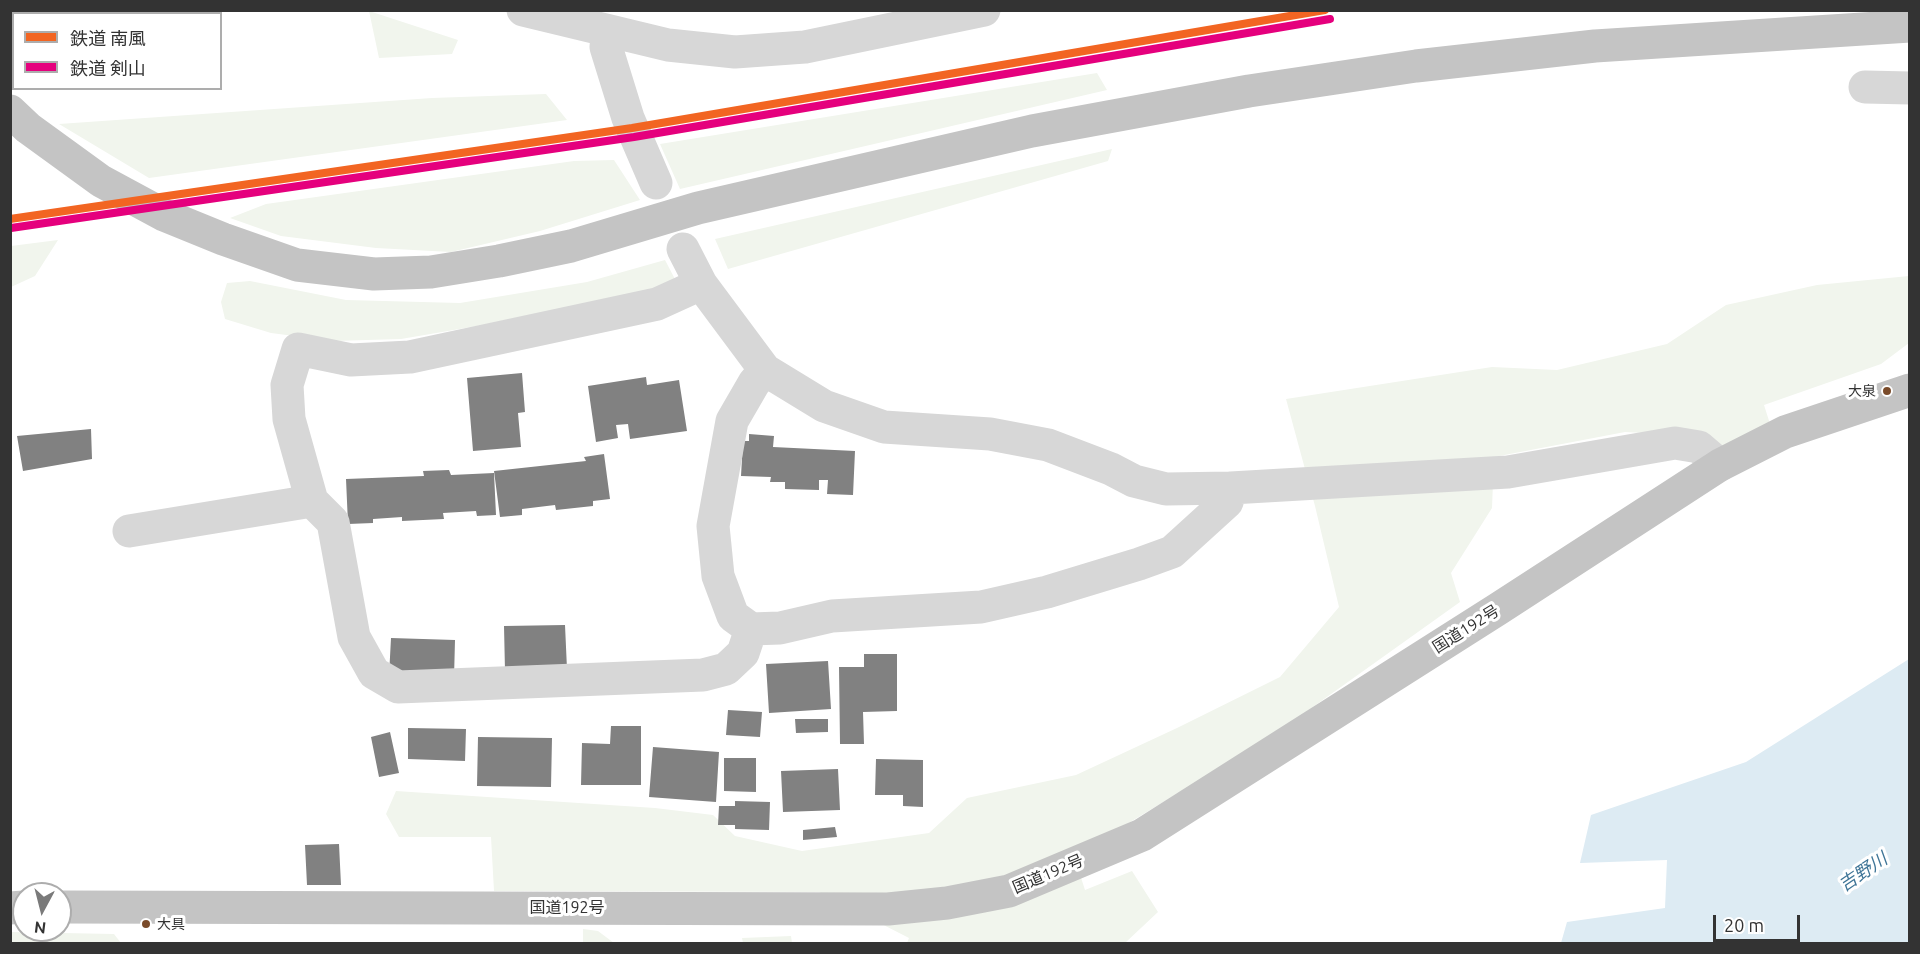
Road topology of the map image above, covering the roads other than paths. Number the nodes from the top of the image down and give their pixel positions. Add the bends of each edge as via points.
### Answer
1 (523, 10) edge
2 (984, 10) edge
3 (1910, 26) edge
4 (607, 32) junction
5 (1865, 87) dead end
6 (1910, 88) edge
7 (16, 121) edge
8 (656, 183) dead end
9 (683, 249) dead end
10 (701, 284) junction
11 (765, 370) junction
12 (1910, 390) edge
13 (1720, 465) junction
14 (1231, 488) junction
15 (312, 501) junction
16 (129, 531) dead end
17 (751, 629) junction
18 (72, 907) edge

1 - 4 street
2 - 4 street via 805,47 735,52 668,45
3 - 7 highway via 1595,46 1416,66 1249,91 1032,131 698,208 571,246 431,272 374,274 297,265 223,239 164,215 101,181
4 - 8 street via 606,47 628,118
5 - 6 street
9 - 10 street
10 - 11 street
10 - 15 street via 657,304 410,357 351,360 298,349 287,385 289,419
11 - 14 street via 824,406 884,427 990,434 1048,445 1134,481 1166,489
11 - 17 street via 732,421 713,526 718,576 734,616
12 - 13 highway, 国道192号 via 1785,432
13 - 14 street via 1699,447 1675,442 1508,472
13 - 18 highway, 国道192号 via 1142,835 1009,891 888,909
14 - 17 street via 1227,502 1172,552 1047,592 981,607 832,616 780,628
15 - 16 street
15 - 17 street via 333,522 354,637 374,674 398,687 703,675 726,669 743,653

